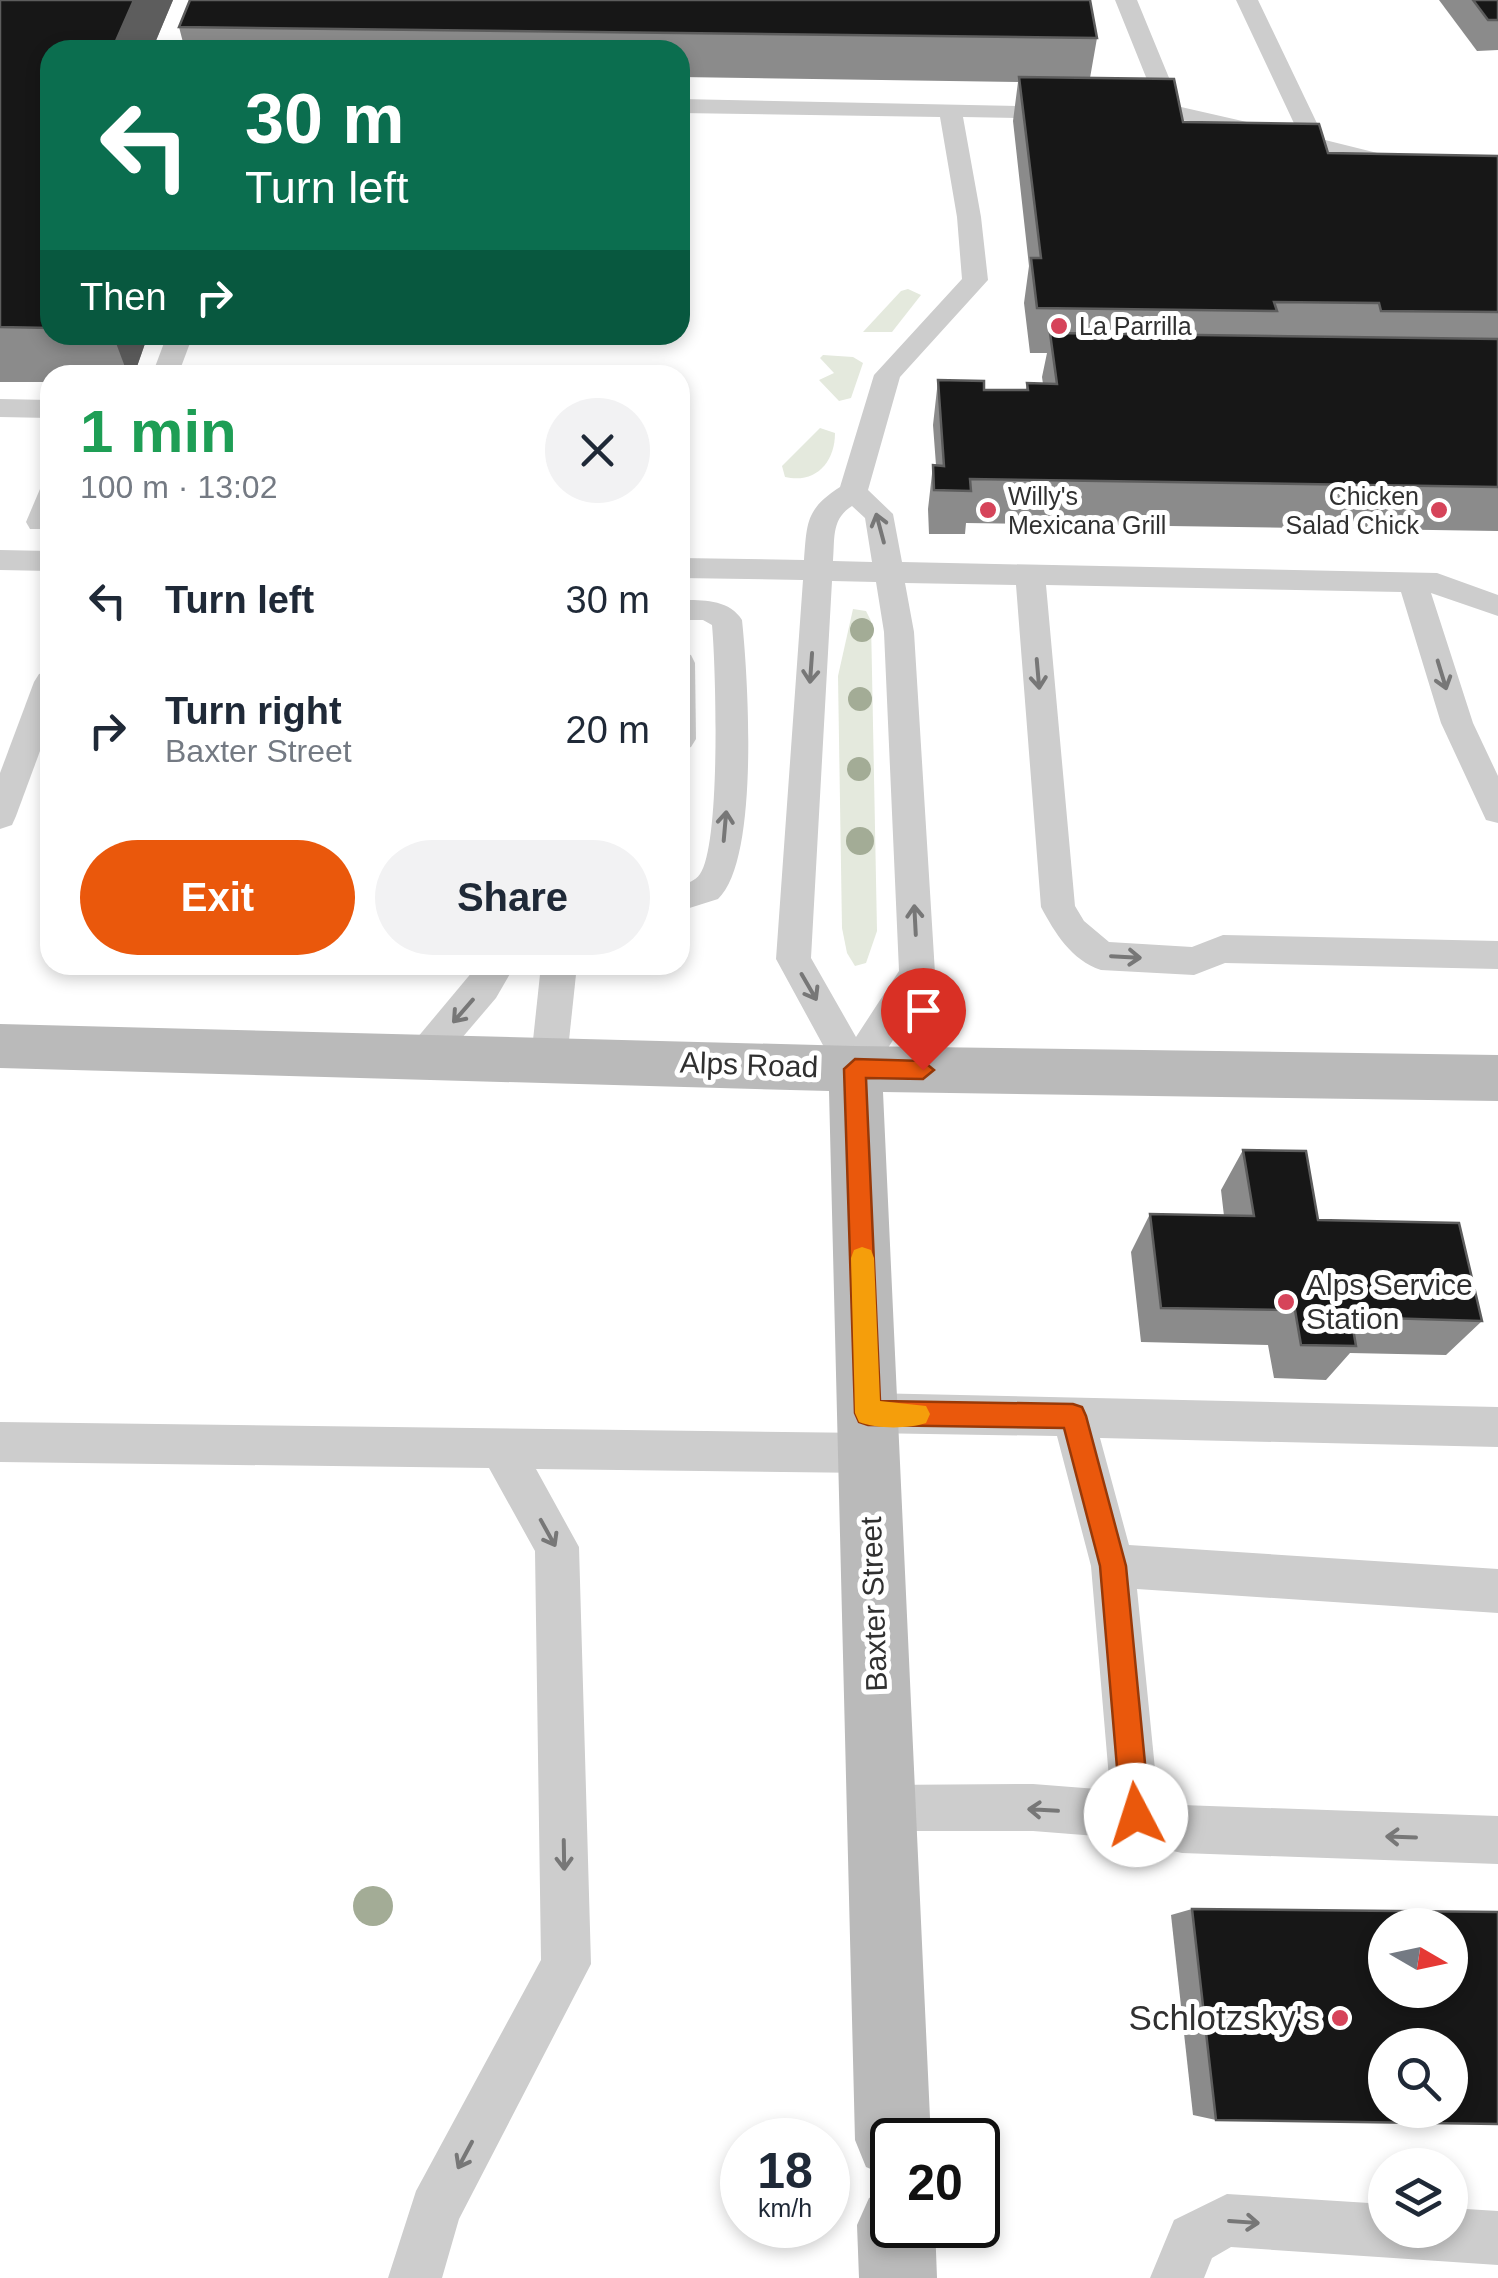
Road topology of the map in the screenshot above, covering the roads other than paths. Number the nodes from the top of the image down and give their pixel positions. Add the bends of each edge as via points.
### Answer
1 (1126, 0) edge
2 (1247, 0) edge
3 (690, 106) edge
4 (950, 110) junction
5 (1172, 114) junction
6 (1316, 145) junction
7 (1498, 190) edge
8 (0, 408) edge
9 (40, 408) edge
10 (853, 492) junction
11 (0, 560) edge
12 (40, 561) edge
13 (690, 568) edge
14 (817, 570) junction
15 (890, 574) junction
16 (1030, 577) junction
17 (1413, 582) junction
18 (1498, 606) edge
19 (690, 610) edge
20 (40, 709) edge
21 (1498, 762) edge
22 (1497, 808) edge
23 (0, 816) edge
24 (690, 897) edge
25 (1498, 955) edge
26 (492, 975) edge
27 (558, 975) edge
28 (0, 1046) edge
29 (425, 1055) junction
30 (550, 1058) junction
31 (855, 1069) junction
32 (1498, 1078) edge
33 (1073, 1418) junction
34 (1498, 1427) edge
35 (868, 1433) junction
36 (0, 1442) edge
37 (500, 1448) junction
38 (1113, 1566) junction
39 (1498, 1591) edge
40 (882, 1808) junction
41 (1136, 1815) junction
42 (1498, 1840) edge
43 (892, 2118) edge
44 (1498, 2238) edge
45 (897, 2248) edge
46 (416, 2278) edge
47 (898, 2278) edge
48 (1177, 2278) edge

1 - 5 lane
2 - 6 lane
3 - 4 lane
4 - 5 lane
4 - 10 lane via 975,280 888,374
5 - 6 lane
6 - 7 lane
8 - 9 lane
10 - 14 lane via 828,508
15 -> 10 lane via 879,514
11 - 12 lane
13 - 14 lane
14 - 15 lane
14 -> 31 lane via 792,960
15 - 16 lane
31 -> 15 lane via 918,973
16 - 17 lane
16 -> 25 lane via 1058,907 1100,956 1194,961 1223,948
17 - 18 lane via 1437,583
17 -> 22 lane via 1457,723
24 -> 19 lane via 717,880 726,834 733,663 728,620
20 - 23 lane
21 - 22 lane
26 -> 29 lane
27 - 30 lane
28 - 29 main road, Alps Road
29 - 30 main road, Alps Road
30 - 31 main road, Alps Road
31 - 32 main road, Alps Road
31 - 35 main road, Baxter Street
33 - 34 lane
33 - 35 lane
33 - 38 lane
35 - 37 lane
35 - 40 main road, Baxter Street
36 - 37 lane
37 -> 46 lane via 557,1547 566,1964 435,2210
38 - 39 lane
38 - 41 lane
41 -> 40 lane
40 - 43 main road, Baxter Street
42 -> 41 lane via 1182,1829
48 -> 44 lane via 1193,2239 1226,2220
45 - 47 main road

